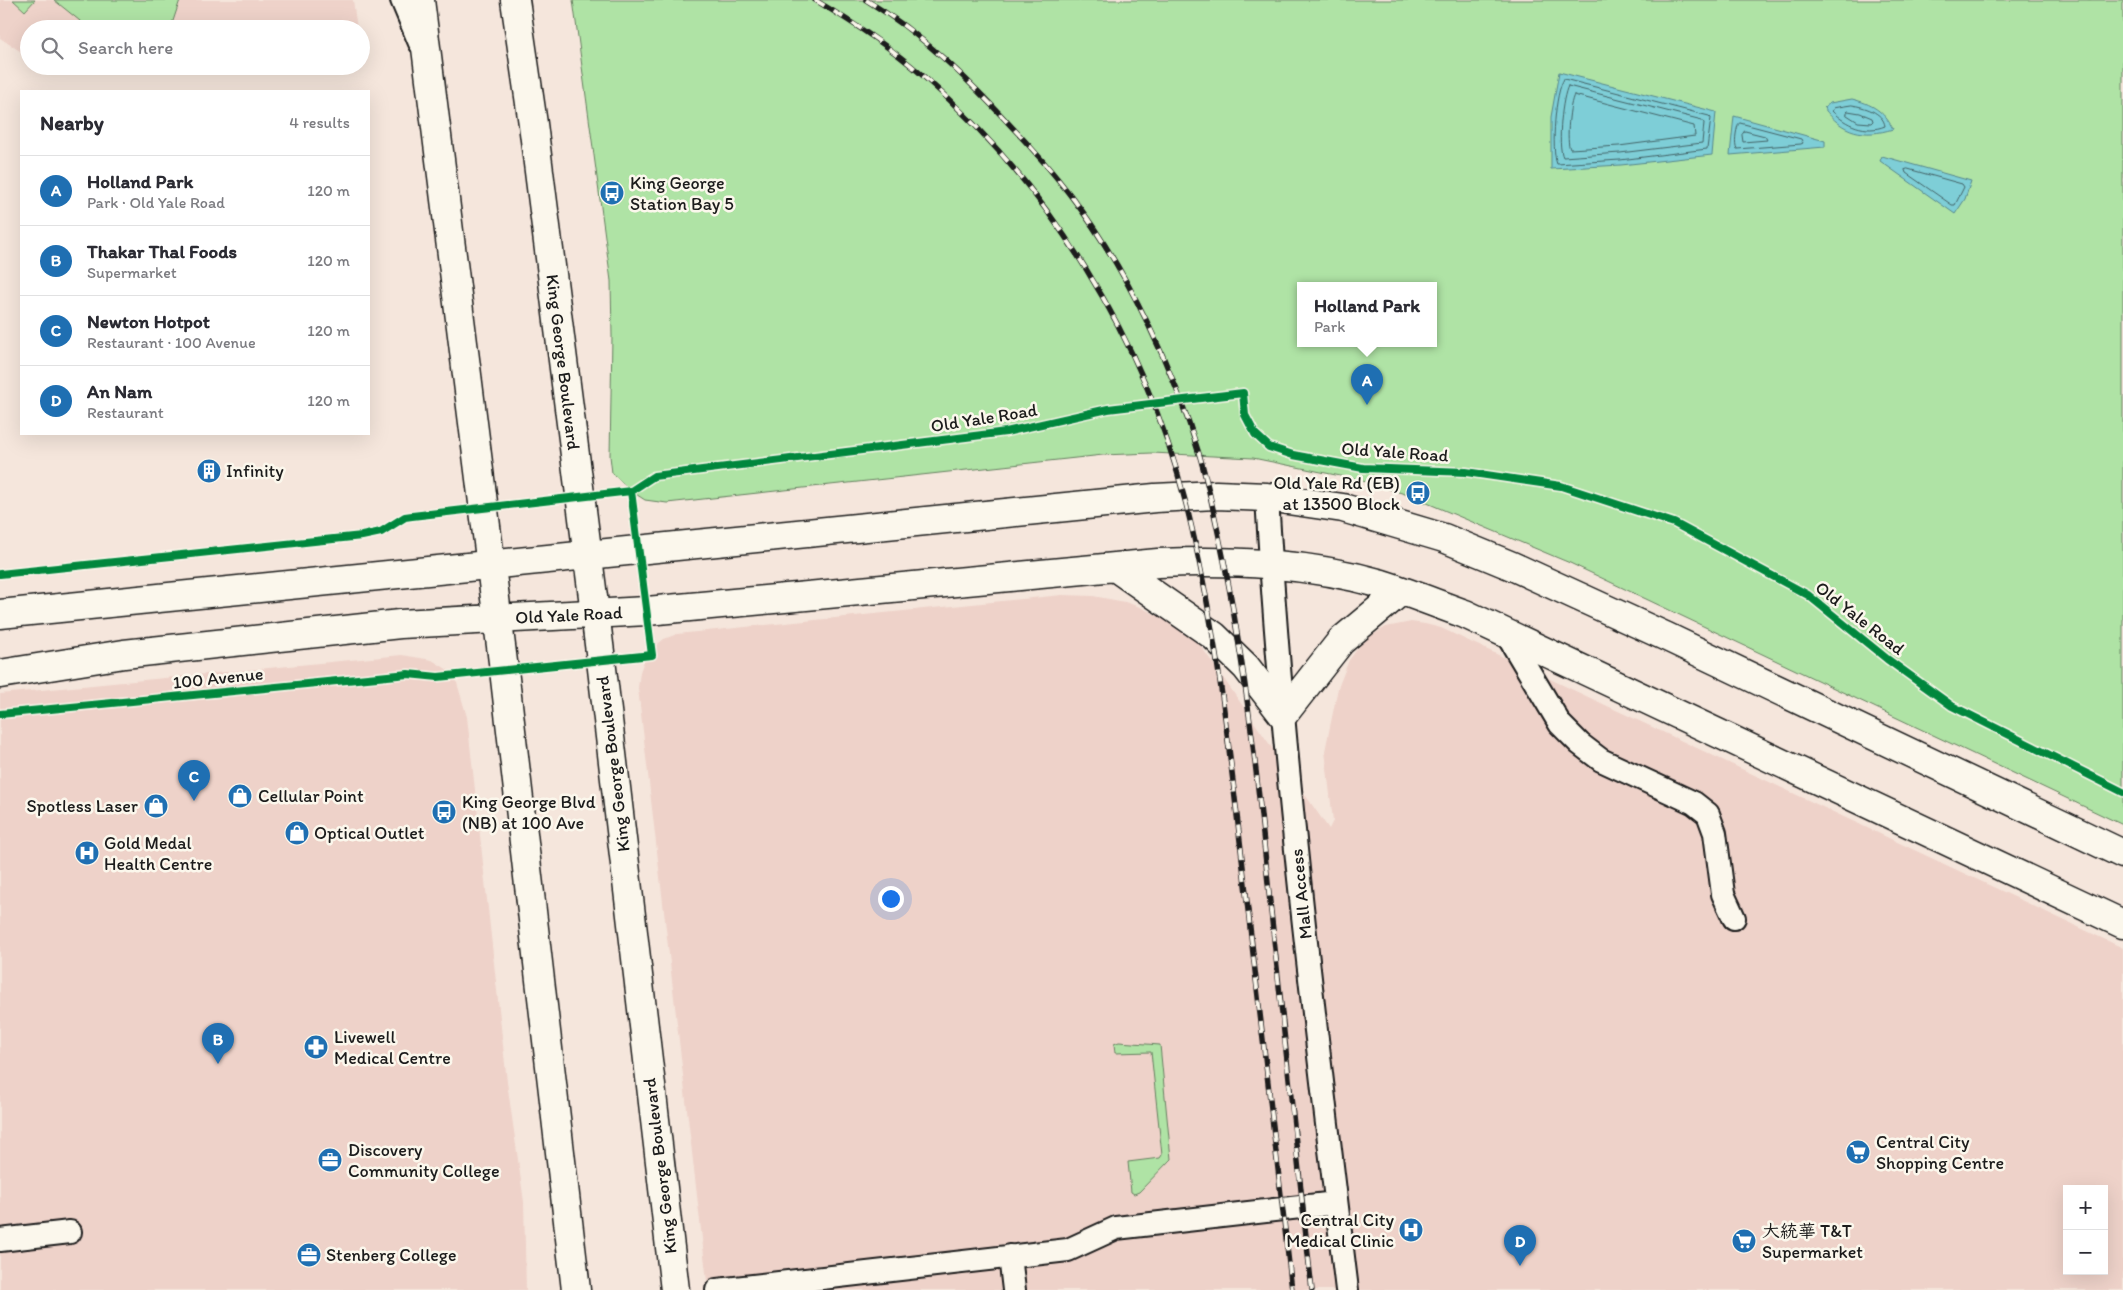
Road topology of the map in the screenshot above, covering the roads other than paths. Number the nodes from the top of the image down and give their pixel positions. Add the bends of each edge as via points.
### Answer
1 (402, 0) edge
2 (420, 0) edge
3 (515, 0) edge
4 (429, 65) junction
5 (1267, 497) junction
6 (587, 556) junction
7 (1270, 564) junction
8 (490, 566) junction
9 (1115, 567) junction
10 (1401, 591) junction
11 (0, 614) edge
12 (594, 614) junction
13 (497, 619) junction
14 (1506, 633) junction
15 (0, 674) edge
16 (1283, 715) junction
17 (2123, 854) edge
18 (1734, 918) dead end
19 (2123, 924) edge
20 (1336, 1203) junction
21 (70, 1232) dead end
22 (0, 1240) edge
23 (1010, 1256) junction
24 (576, 1290) edge
25 (675, 1290) edge
26 (717, 1290) edge
27 (1014, 1290) edge
28 (1347, 1290) edge

1 - 4 lane
2 - 4 main road
3 - 6 main road, King George Boulevard
4 - 8 main road
5 - 6 main road via 1155,498
5 - 7 lane, Mall Access
5 - 17 main road via 1343,508 1478,551 1667,637
6 - 8 main road
6 - 12 main road, King George Boulevard
7 - 9 main road, Old Yale Road via 1218,561
7 - 10 main road, Old Yale Road via 1330,573
7 - 16 lane, Mall Access
8 - 11 main road
8 - 13 main road
9 - 12 main road, Old Yale Road
9 - 16 main road via 1214,636 1246,667
10 - 14 main road, Old Yale Road
10 - 16 main road via 1341,641
12 - 13 main road, Old Yale Road
12 - 25 main road, King George Boulevard
13 - 15 main road, 100 Avenue via 400,624 124,654
13 - 24 main road
14 - 18 lane via 1560,724 1580,744 1601,760 1694,803 1708,814 1715,833 1723,894
14 - 19 main road, Old Yale Road
16 - 20 lane, Mall Access
20 - 23 lane via 1116,1228 1068,1250
20 - 28 lane, Mall Access
21 - 22 lane
23 - 26 lane
23 - 27 lane

